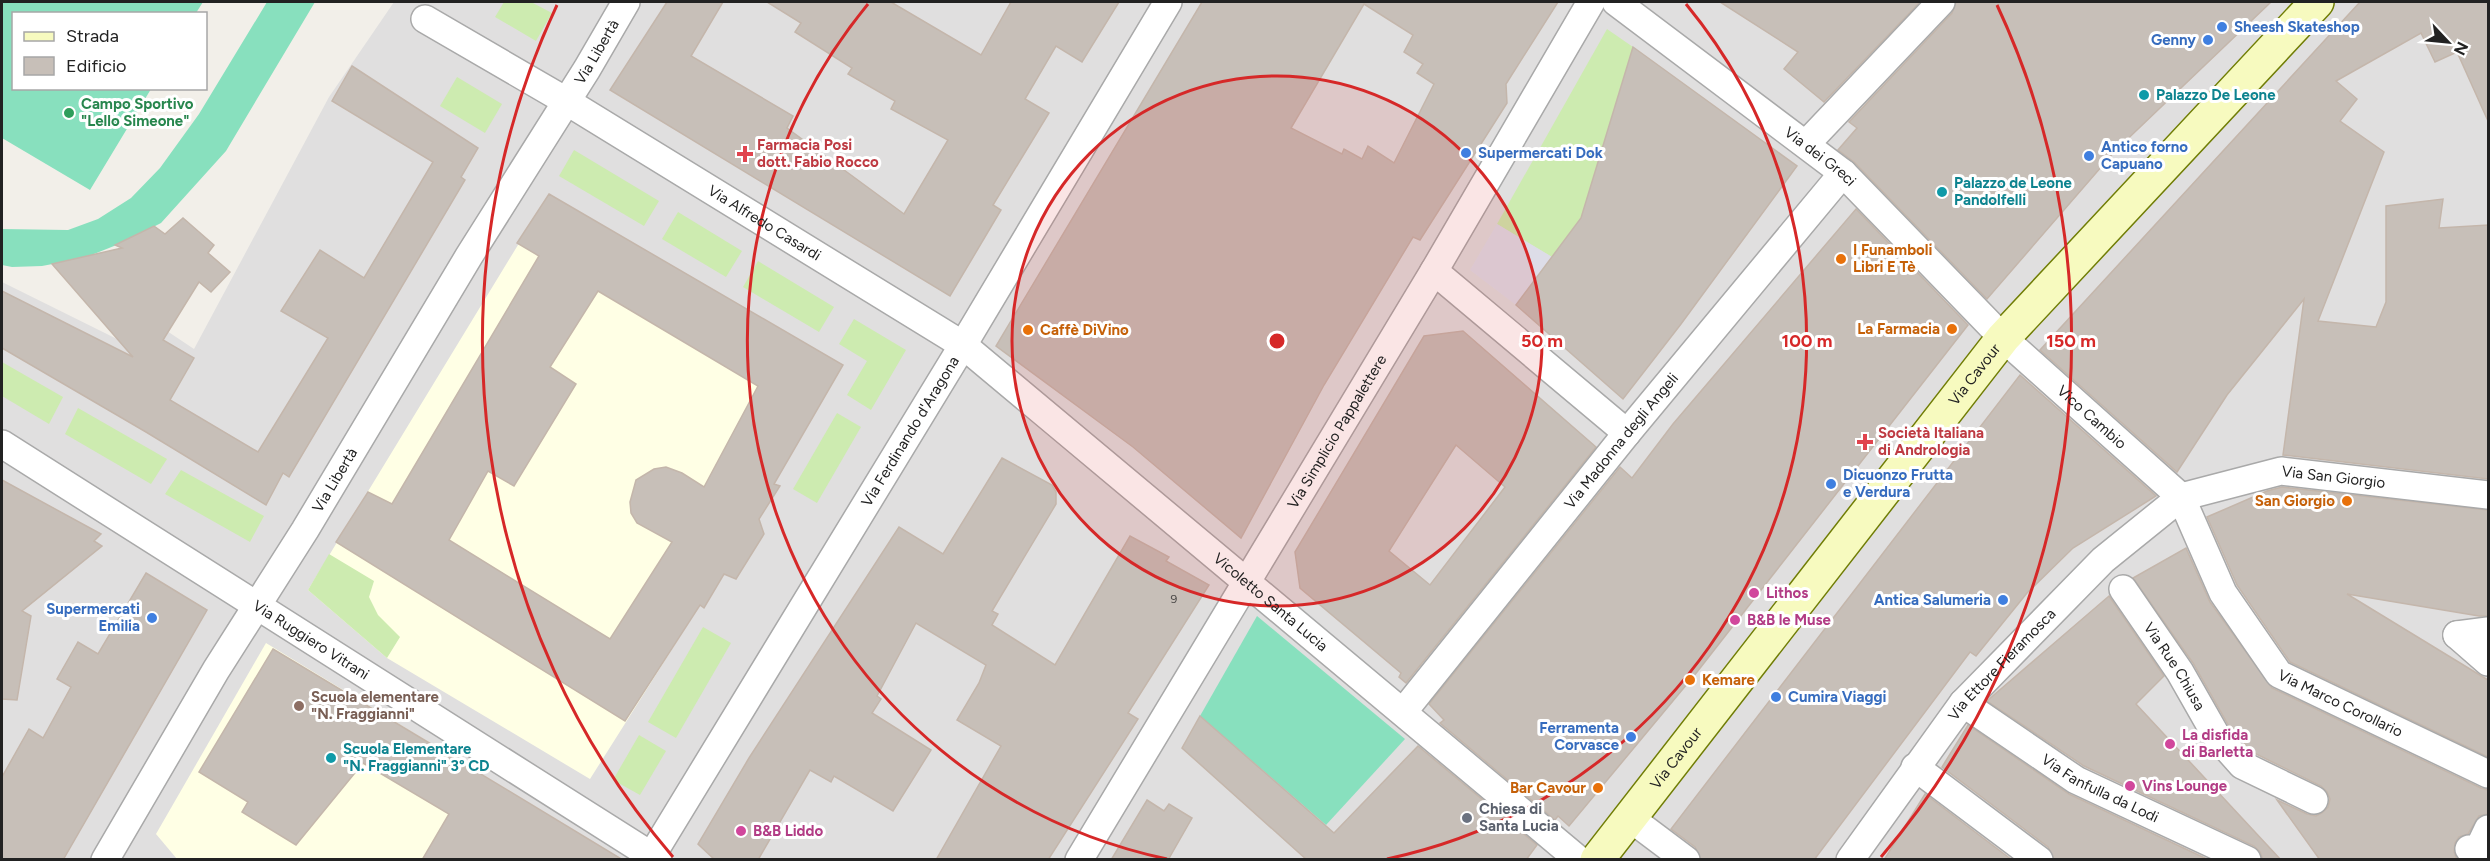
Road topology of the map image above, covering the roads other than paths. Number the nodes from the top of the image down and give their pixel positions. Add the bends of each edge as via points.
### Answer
1 (626, 2) edge
2 (1168, 2) edge
3 (1591, 2) edge
4 (1616, 2) edge
5 (1941, 2) edge
6 (2315, 2) edge
7 (425, 19) dead end
8 (566, 101) junction
9 (1806, 144) junction
10 (1843, 173) junction
11 (1434, 271) junction
12 (2003, 338) junction
13 (963, 345) junction
14 (1627, 433) junction
15 (2, 444) edge
16 (2488, 495) edge
17 (2181, 497) junction
18 (2103, 560) junction
19 (1248, 582) junction
20 (256, 605) junction
21 (2488, 631) edge
22 (2488, 662) edge
23 (1963, 704) junction
24 (1403, 712) junction
25 (1915, 767) junction
26 (2488, 774) edge
27 (2314, 800) dead end
28 (1630, 818) junction
29 (2488, 829) edge
30 (2469, 849) dead end
31 (653, 858) edge
32 (105, 860) edge
33 (1079, 860) edge
34 (1579, 860) edge
35 (1597, 860) edge
36 (1686, 860) edge
37 (1850, 860) edge
38 (2039, 860) edge
39 (2247, 860) edge

1 - 8 street, Via Libertà
2 - 13 street, Via Ferdinando d'Aragona
3 - 11 street, Via Simplicio Pappalettere
4 - 9 street, Via dei Greci
5 - 9 street
6 - 12 street, Via Cavour
7 - 8 street, Via Libertà
8 - 13 street, Via Alfredo Casardi
8 - 20 street, Via Libertà
9 - 10 street, Via dei Greci
10 - 12 street, Via dei Greci
10 - 14 street, Via Madonna degli Angeli
11 - 14 street
11 - 19 street, Via Simplicio Pappalettere
12 - 17 street, Vico Cambio
12 - 28 street, Via Cavour
13 - 19 street, Vicoletto Santa Lucia
13 - 31 street, Via Ferdinando d'Aragona
14 - 24 street, Via Madonna degli Angeli
15 - 20 street, Via Ruggiero Vitrani
16 - 17 street, Via San Giorgio via 2281,471
17 - 18 street, Via Ettore Fieramosca
17 - 26 street, Via Marco Corollario via 2223,593 2279,674
18 - 23 street, Via Ettore Fieramosca
18 - 27 street, Via Rue Chiusa via 2180,672 2217,737 2242,765
19 - 24 street, Vicoletto Santa Lucia
19 - 33 street, Via Simplicio Pappalettere
20 - 31 street, Via Ruggiero Vitrani
20 - 32 street, Via Libertà
21 - 22 street via 2457,635
23 - 25 street, Via Ettore Fieramosca
23 - 39 street, Via Fanfulla da Lodi via 2076,780
24 - 34 street, Vicoletto Santa Lucia
25 - 37 street, Via Ettore Fieramosca
25 - 38 street
28 - 35 street, Via Cavour
28 - 36 street
29 - 30 street via 2477,852

